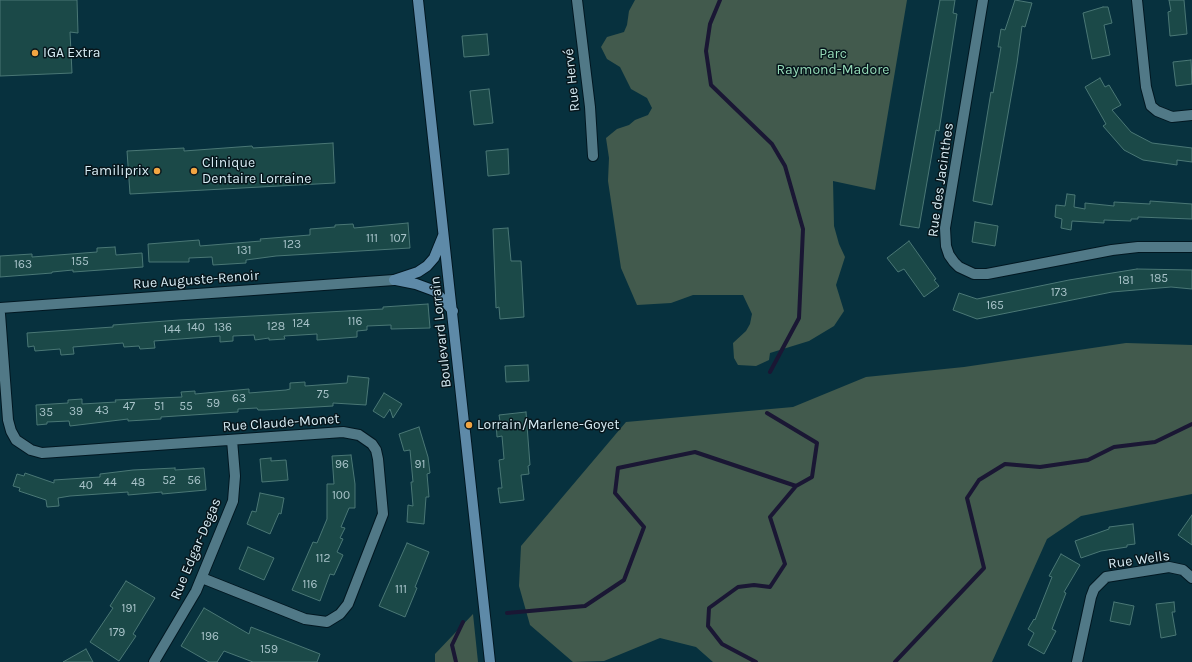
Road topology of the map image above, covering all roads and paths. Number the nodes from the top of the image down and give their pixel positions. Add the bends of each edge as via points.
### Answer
1 (418, 0) edge
2 (577, 0) edge
3 (983, 0) edge
4 (1138, 0) edge
5 (1192, 115) edge
6 (593, 156) dead end
7 (444, 233) junction
8 (1192, 247) edge
9 (394, 280) junction
10 (0, 308) edge
11 (454, 312) junction
12 (0, 314) edge
13 (232, 440) junction
14 (202, 578) junction
15 (1192, 578) edge
16 (154, 662) edge
17 (490, 662) edge
18 (1077, 662) edge

1 - 7 main road, Boulevard Lorrain
2 - 6 street, Rue Hervé via 590,107
3 - 8 street, Rue des Jacinthes via 945,228 948,255 959,267 974,274 987,274 1112,250 1165,246
4 - 5 street via 1146,87 1151,106 1172,117
7 - 9 main road via 440,247 427,266 418,272
7 - 11 main road, Boulevard Lorrain
9 - 10 street, Rue Auguste-Renoir
9 - 11 main road via 435,291
11 - 17 main road, Boulevard Lorrain
12 - 13 street, Rue Claude-Monet via 8,420 16,440 22,445 42,452
13 - 14 street, Rue Edgar-Degas via 235,476 233,501
13 - 14 street, Rue Claude-Monet via 343,432 359,435 376,450 383,514 348,604 340,614 327,622 304,618
14 - 16 street, Rue Edgar-Degas via 173,633
15 - 18 street, Rue Wells via 1183,570 1169,567 1106,577 1094,589 1091,597

